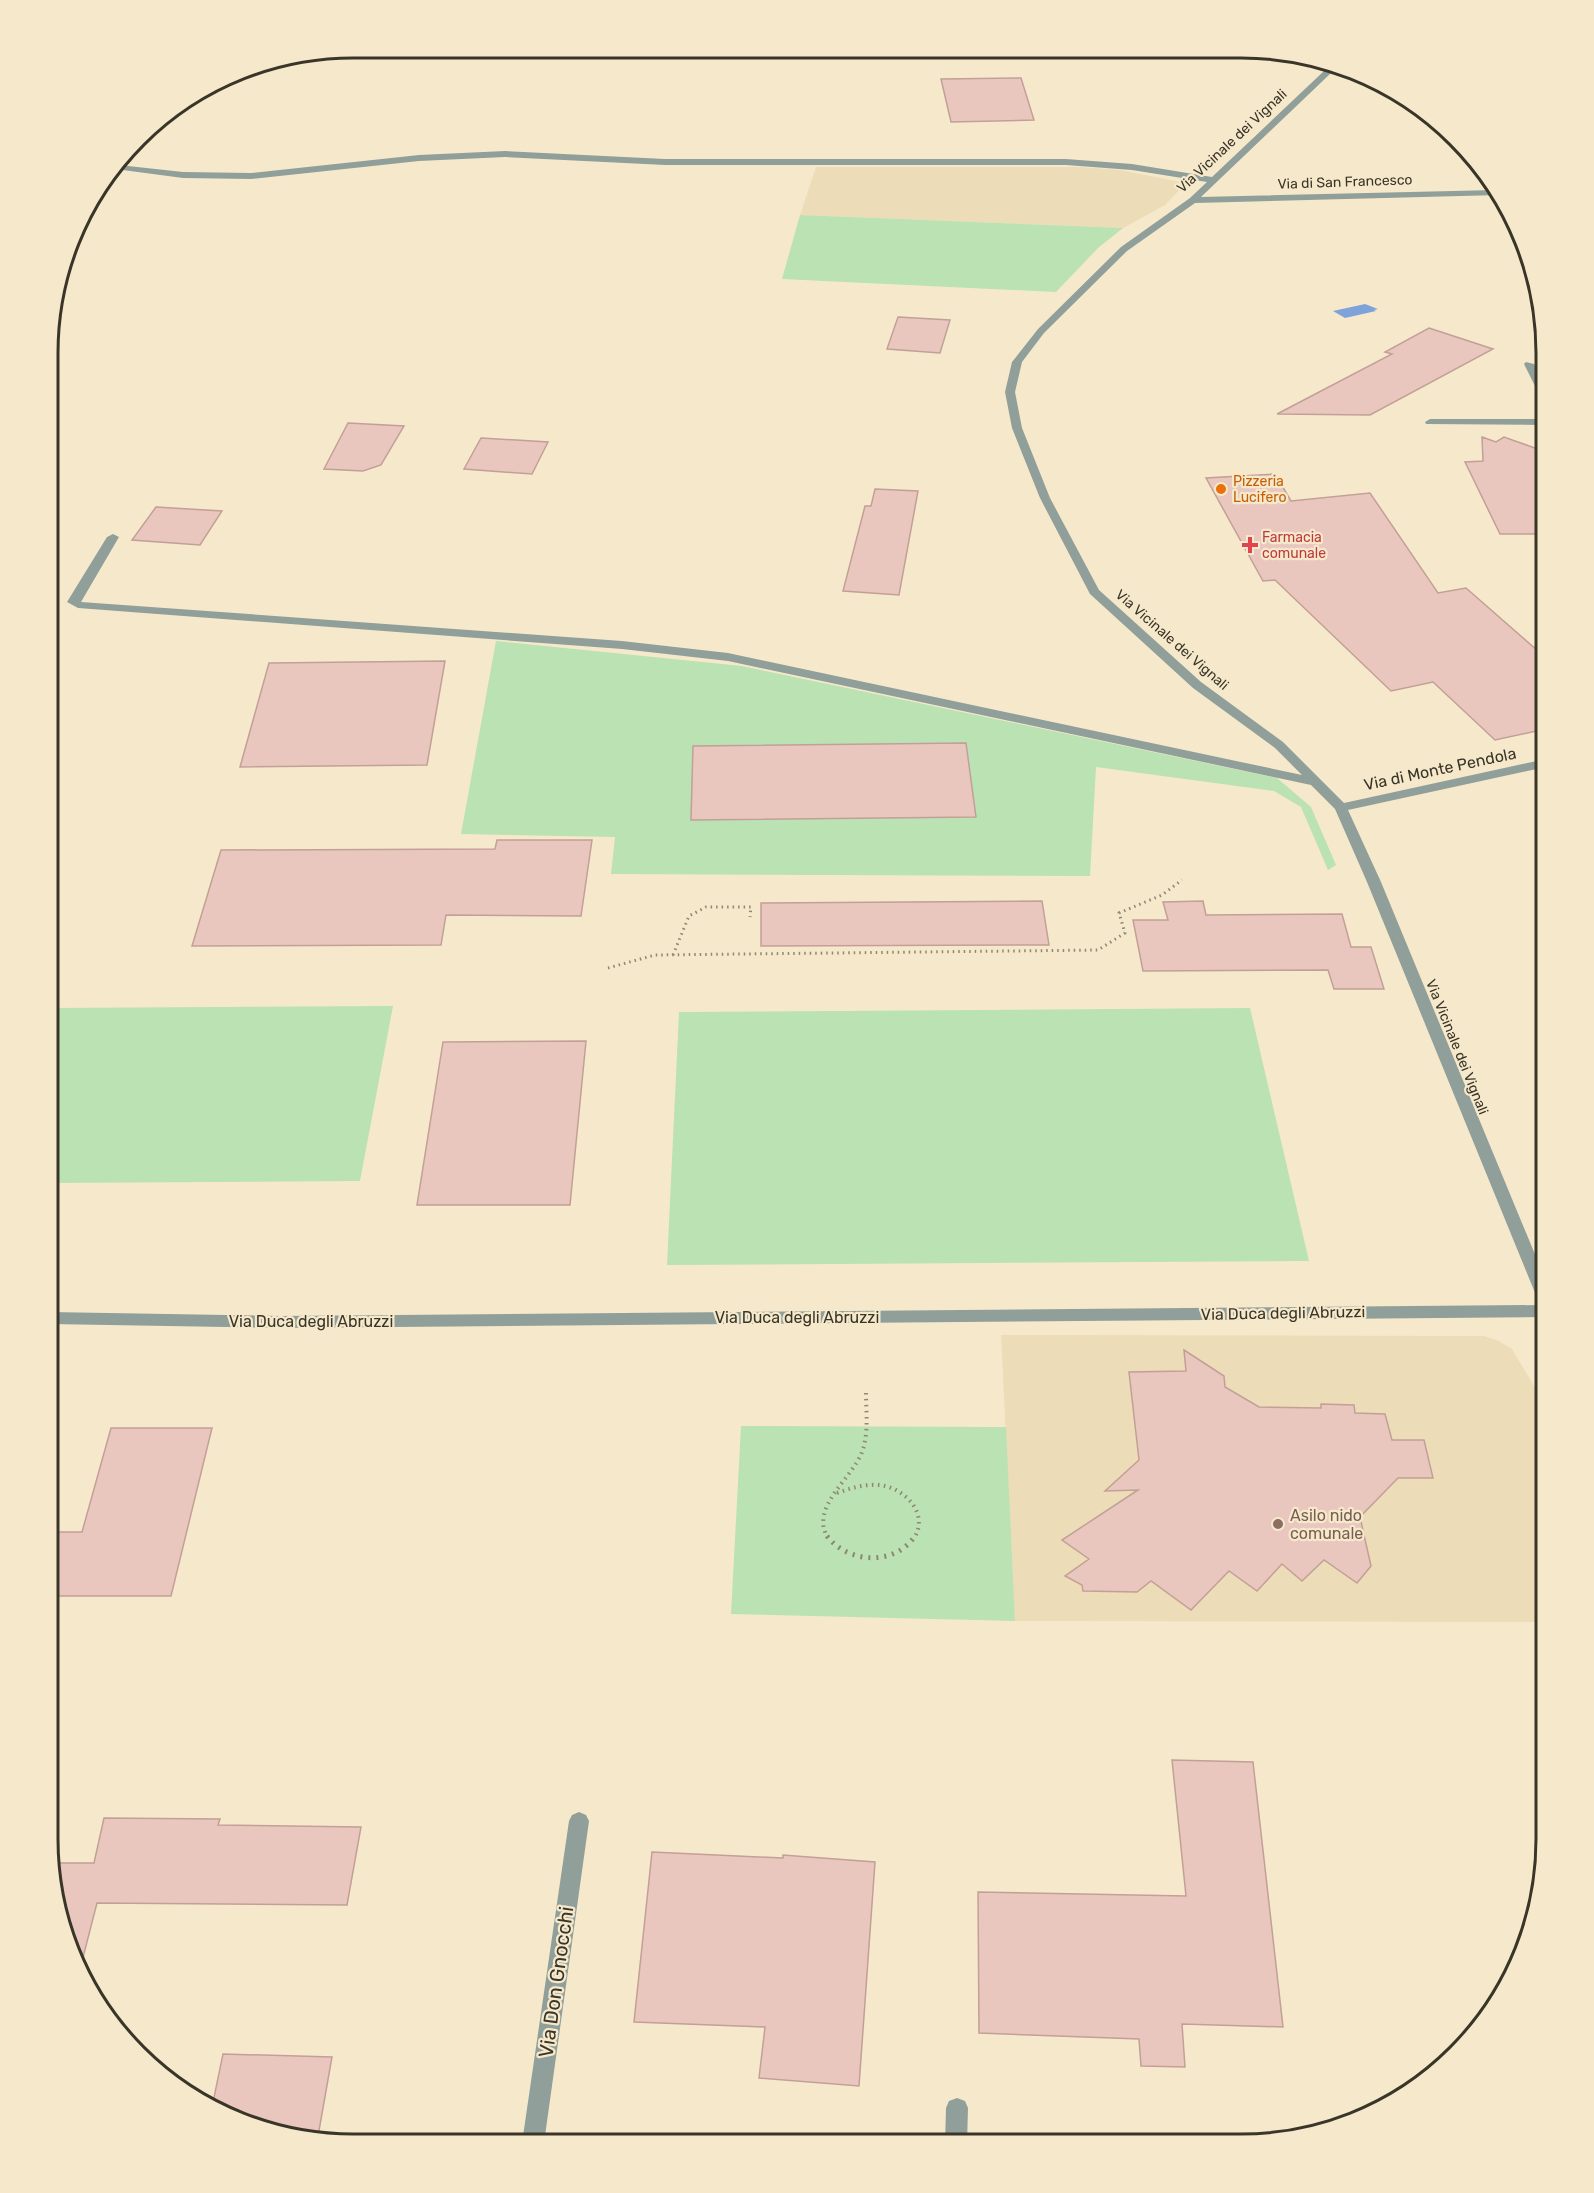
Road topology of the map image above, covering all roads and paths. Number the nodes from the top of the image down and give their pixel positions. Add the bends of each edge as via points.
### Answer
1 (1326, 71) edge
2 (125, 168) edge
3 (1213, 180) junction
4 (1488, 193) edge
5 (1193, 200) junction
6 (1529, 364) dead end
7 (1536, 378) edge
8 (1430, 422) dead end
9 (1536, 422) edge
10 (113, 537) dead end
11 (1536, 765) edge
12 (1315, 782) junction
13 (1341, 808) junction
14 (1182, 880) dead end
15 (750, 917) dead end
16 (673, 955) junction
17 (608, 968) dead end
18 (1536, 1278) edge
19 (1536, 1311) edge
20 (58, 1318) edge
21 (866, 1392) dead end
22 (837, 1493) junction
23 (579, 1821) dead end
24 (957, 2108) dead end
25 (533, 2134) edge
26 (956, 2134) edge

1 - 3 street, Via Vicinale dei Vignali
2 - 3 street via 183,175 251,176 419,158 505,154 665,162 1066,162 1132,167
3 - 5 street, Via Vicinale dei Vignali
4 - 5 street, Via di San Francesco
5 - 12 street, Via Vicinale dei Vignali via 1124,249 1041,331 1017,362 1010,392 1017,428 1045,498 1094,592 1197,685 1278,746
6 - 7 street
8 - 9 street
10 - 12 street via 73,602 78,605 587,642 728,657
11 - 13 street, Via di Monte Pendola
12 - 13 street, Via Vicinale dei Vignali
13 - 18 street, Via Vicinale dei Vignali
14 - 16 path via 1162,895 1119,912 1125,933 1098,950
15 - 16 path via 751,907 706,907 689,916
16 - 17 path via 656,955
19 - 20 street, Via Duca degli Abruzzi via 325,1322
21 - 22 path via 864,1451
22 - 22 path via 865,1483 895,1488 916,1506 919,1530 901,1551 886,1557 854,1556 828,1539 823,1527 823,1514
23 - 25 street, Via Don Gnocchi
24 - 26 street

